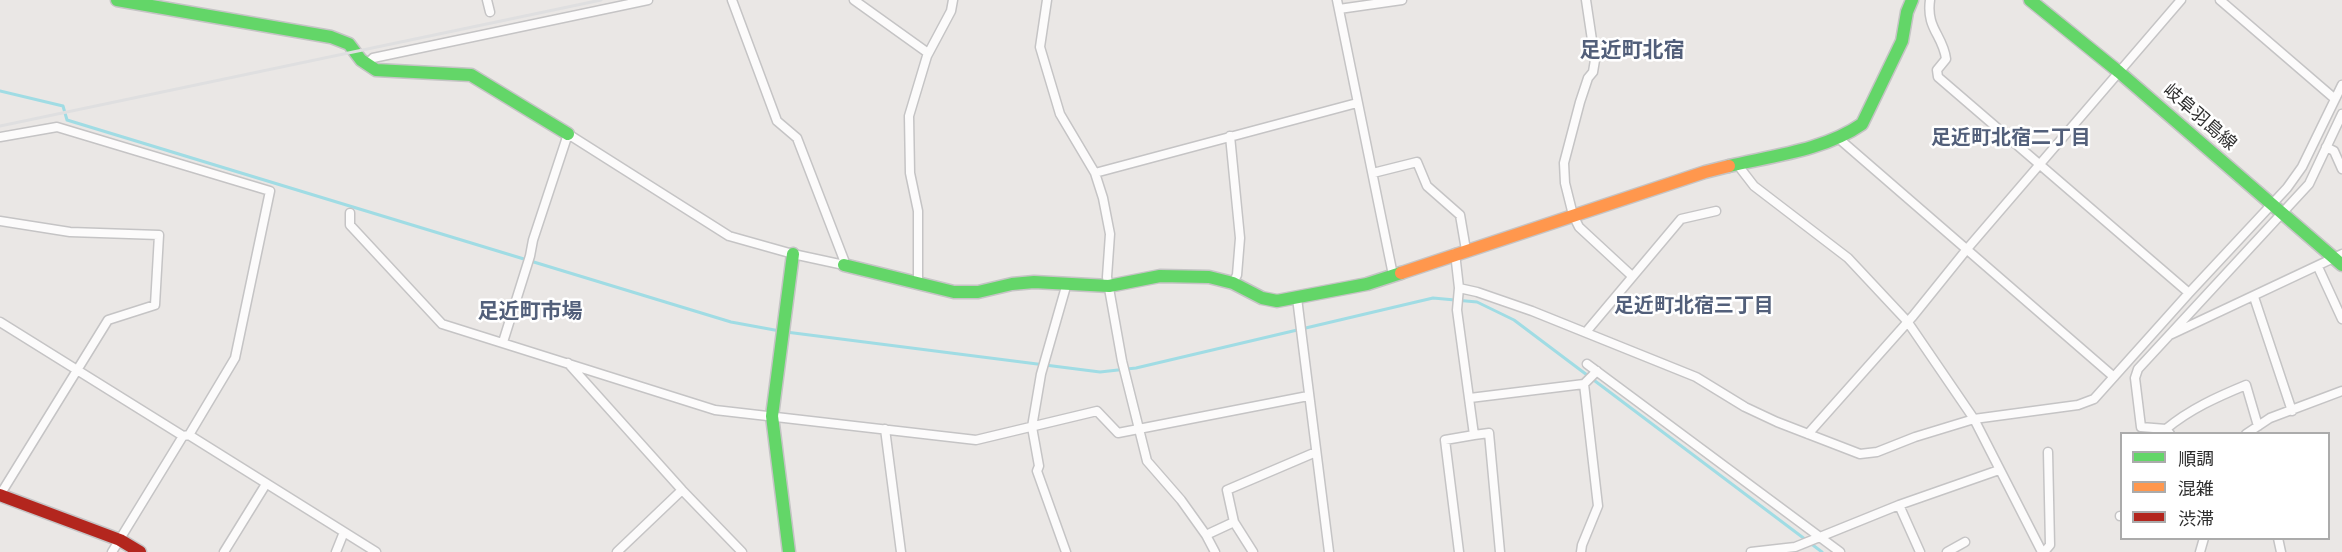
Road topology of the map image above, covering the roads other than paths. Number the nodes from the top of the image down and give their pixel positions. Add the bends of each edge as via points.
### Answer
1 (117, 0) edge
2 (487, 0) edge
3 (648, 0) edge
4 (732, 0) edge
5 (854, 0) edge
6 (953, 0) edge
7 (1047, 0) edge
8 (1402, 0) edge
9 (1586, 0) edge
10 (1912, 0) edge
11 (1930, 0) edge
12 (2030, 0) edge
13 (2181, 0) edge
14 (2220, 0) edge
15 (1338, 5) edge
16 (490, 12) dead end
17 (928, 53) junction
18 (366, 65) junction
19 (2119, 72) junction
20 (2342, 85) edge
21 (2335, 99) junction
22 (1357, 103) junction
23 (2342, 114) edge
24 (568, 134) junction
25 (1230, 136) junction
26 (0, 137) edge
27 (1837, 137) junction
28 (2326, 147) junction
29 (1737, 164) junction
30 (2040, 165) junction
31 (2342, 169) edge
32 (1095, 173) junction
33 (1373, 173) junction
34 (2271, 204) junction
35 (1716, 211) dead end
36 (350, 213) dead end
37 (2283, 214) junction
38 (1573, 215) junction
39 (0, 220) edge
40 (1967, 249) junction
41 (1461, 251) junction
42 (793, 254) junction
43 (2339, 259) edge
44 (844, 265) junction
45 (2318, 267) junction
46 (1393, 275) junction
47 (1632, 276) junction
48 (1067, 283) junction
49 (1233, 283) junction
50 (918, 284) junction
51 (1109, 286) junction
52 (1459, 288) junction
53 (2189, 293) junction
54 (2254, 297) junction
55 (1297, 298) junction
56 (2342, 319) edge
57 (1907, 321) junction
58 (0, 322) edge
59 (1586, 332) junction
60 (2167, 337) junction
61 (503, 342) junction
62 (567, 363) junction
63 (1587, 364) dead end
64 (77, 370) junction
65 (1597, 371) junction
66 (2114, 377) junction
67 (1584, 384) junction
68 (2342, 391) edge
69 (1308, 396) junction
70 (1470, 398) junction
71 (2292, 411) junction
72 (772, 416) junction
73 (1974, 419) junction
74 (2258, 426) junction
75 (1032, 427) junction
76 (885, 429) junction
77 (1139, 430) junction
78 (2168, 431) edge
79 (2249, 432) edge
80 (1808, 434) junction
81 (1474, 435) junction
82 (186, 436) junction
83 (1316, 452) junction
84 (2048, 452) dead end
85 (1999, 470) junction
86 (266, 484) junction
87 (682, 490) junction
88 (0, 495) edge
89 (1899, 505) junction
90 (1234, 522) junction
91 (344, 532) junction
92 (1206, 535) junction
93 (1821, 537) junction
94 (120, 540) junction
95 (1965, 542) dead end
96 (1799, 549) edge
97 (112, 552) edge
98 (140, 552) edge
99 (224, 552) edge
100 (336, 552) edge
101 (376, 552) edge
102 (617, 552) edge
103 (742, 552) edge
104 (789, 552) edge
105 (901, 552) edge
106 (1066, 552) edge
107 (1215, 552) edge
108 (1253, 552) edge
109 (1329, 552) edge
110 (1459, 552) edge
111 (1500, 552) edge
112 (1581, 552) edge
113 (1751, 552) edge
114 (1840, 552) edge
115 (1920, 552) edge
116 (1947, 552) edge
117 (2043, 552) edge

1 - 18 street via 331,37 349,44
2 - 16 street
3 - 18 street via 373,58
4 - 44 street via 777,121 797,138
5 - 17 street
6 - 17 street
7 - 32 street via 1041,46 1052,91 1060,114
8 - 15 street
9 - 38 street via 1595,60 1564,163
10 - 27 street via 1902,41 1868,115 1862,124
11 - 30 street via 1930,22 1946,59 1938,77
12 - 19 street, 岐阜羽島線
13 - 19 street
14 - 21 street
15 - 22 street
17 - 50 street via 909,116 910,173 918,211
18 - 24 street via 385,72 471,75
19 - 30 street
19 - 34 street, 岐阜羽島線
20 - 21 street
21 - 34 street via 2302,168
22 - 25 street
22 - 33 street
23 - 28 street
24 - 42 street via 729,236
24 - 61 street
25 - 32 street
25 - 49 street via 1240,238
26 - 82 street via 57,127 270,190 236,358
27 - 29 street
27 - 40 street
28 - 31 street via 2334,151
28 - 37 street via 2309,184
29 - 38 street
29 - 57 street via 1754,186 1848,258
30 - 40 street
30 - 53 street
32 - 51 street via 1110,234
33 - 41 street via 1417,162 1427,186 1460,215
33 - 46 street
34 - 37 street, 岐阜羽島線
34 - 53 street
35 - 47 street via 1681,219
36 - 61 street via 350,225 442,324
37 - 43 street, 岐阜羽島線
37 - 60 street
38 - 41 street
38 - 47 street via 1579,227
39 - 64 street via 70,232 159,235 155,305 108,320
40 - 57 street
40 - 66 street
41 - 46 street
41 - 52 street
42 - 44 street
42 - 72 street
43 - 45 street
44 - 50 street
45 - 54 street
45 - 56 street
46 - 55 street
47 - 59 street
48 - 50 street via 1012,284 978,292 954,292
48 - 51 street
48 - 75 street via 1041,375
49 - 51 street via 1209,277 1160,276
49 - 55 street via 1262,298
51 - 77 street
52 - 59 street
52 - 70 street via 1457,310
53 - 66 street
54 - 60 street
54 - 71 street
55 - 69 street
57 - 73 street
57 - 80 street
58 - 64 street
59 - 80 street via 1696,377 1745,407
60 - 78 street via 2135,378 2141,427
61 - 62 street
62 - 72 street via 715,410
62 - 87 street
63 - 65 street
64 - 82 street
64 - 88 street
65 - 67 street
65 - 93 street
66 - 73 street via 2087,404
67 - 70 street
67 - 112 street via 1598,506
68 - 71 street
69 - 77 street
69 - 83 street
70 - 81 street
71 - 74 street
72 - 76 street
72 - 104 street
73 - 80 street via 1877,452 1860,454
73 - 85 street
74 - 78 street via 2246,385 2180,417
74 - 79 street
75 - 76 street via 976,440
75 - 77 street via 1097,411 1118,433
75 - 106 street via 1040,466 1037,471
76 - 105 street
77 - 92 street via 1147,461
81 - 110 street via 1445,441
81 - 111 street via 1489,433
82 - 86 street
82 - 94 street
83 - 90 street via 1227,490
83 - 109 street
84 - 117 street via 2050,545
85 - 89 street
85 - 117 street
86 - 91 street
86 - 99 street
87 - 102 street
87 - 103 street
88 - 94 street
89 - 93 street
89 - 115 street
90 - 92 street
90 - 108 street
91 - 100 street
91 - 101 street
92 - 107 street
93 - 96 street
93 - 114 street
94 - 97 street
94 - 98 street
95 - 116 street
96 - 113 street

